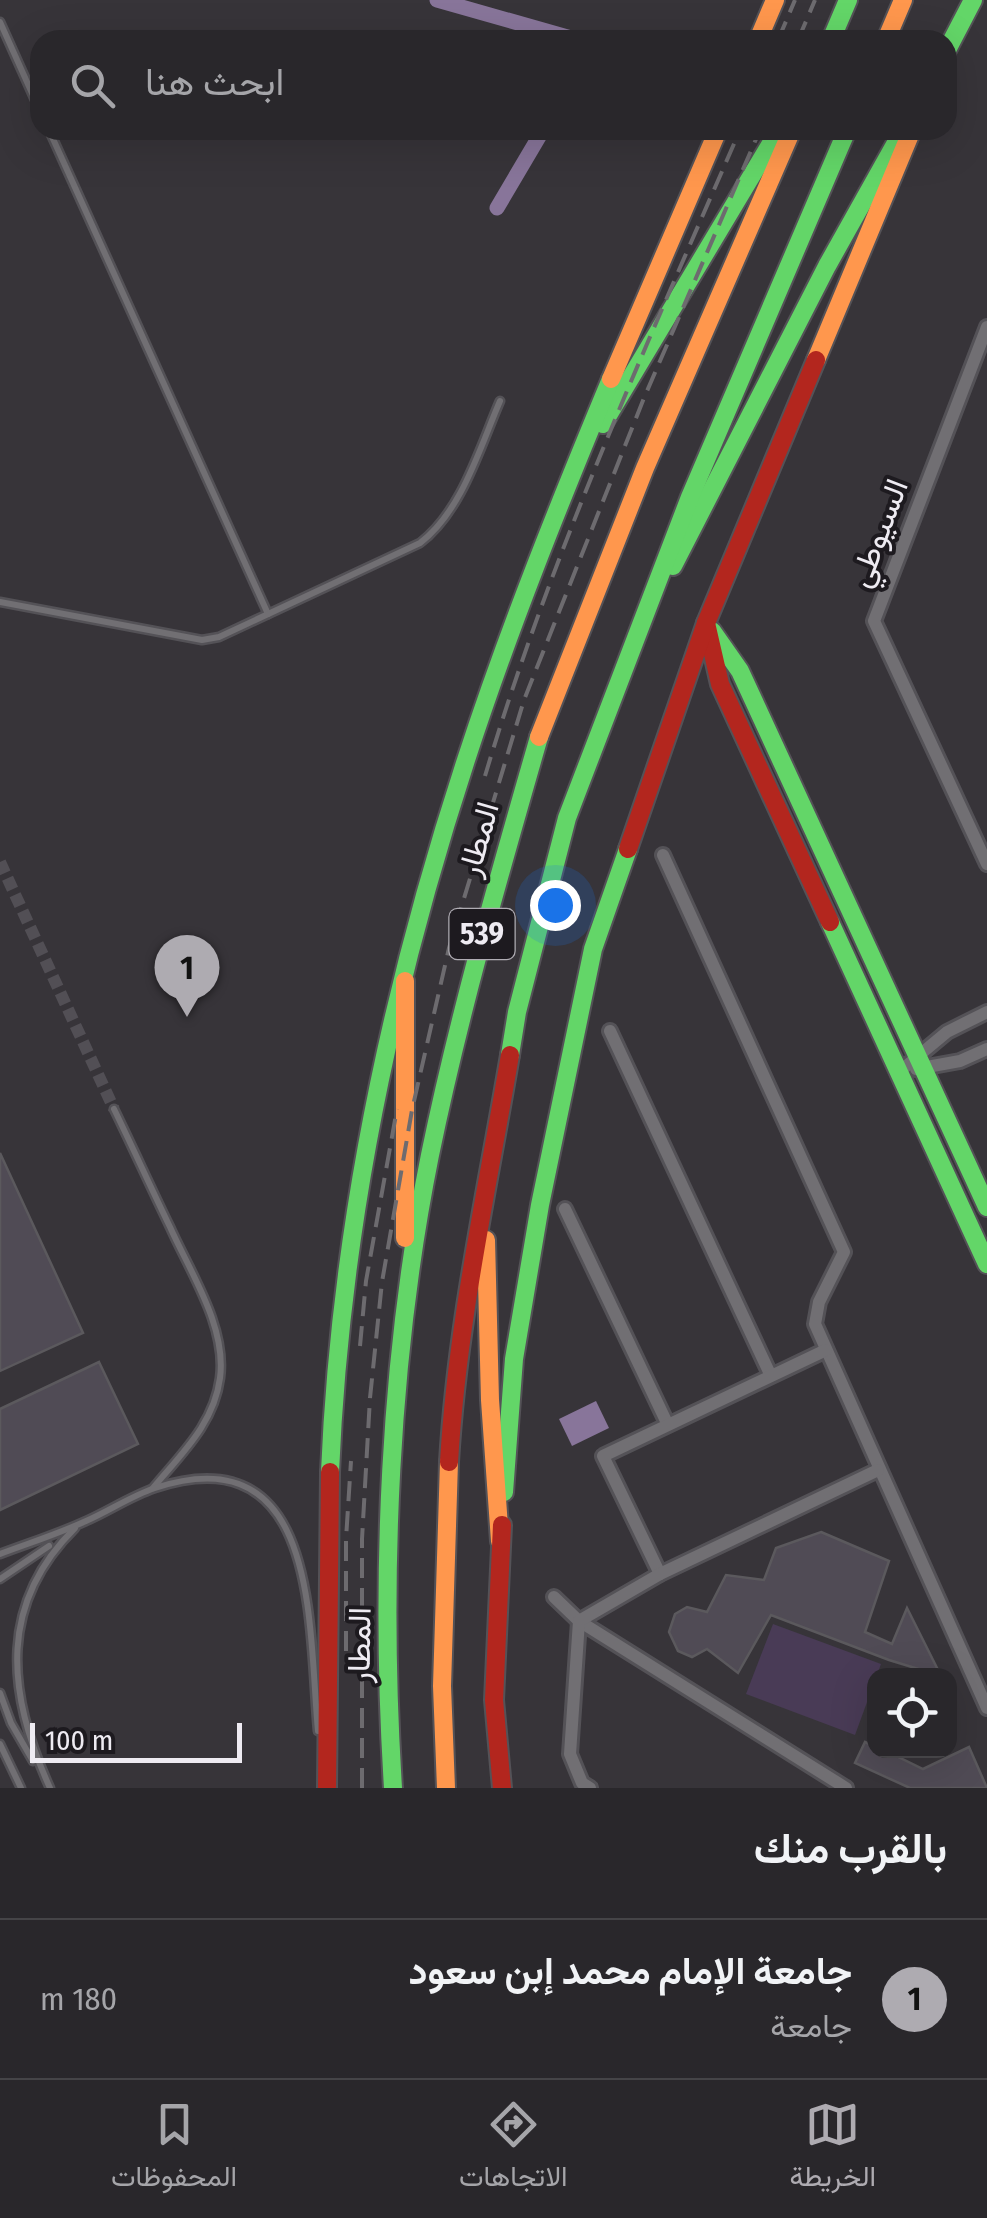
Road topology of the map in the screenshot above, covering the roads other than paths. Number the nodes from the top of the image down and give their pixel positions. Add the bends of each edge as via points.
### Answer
1 (776, 0) edge
2 (848, 0) edge
3 (903, 0) edge
4 (973, 0) edge
5 (0, 22) edge
6 (762, 30) edge
7 (836, 30) edge
8 (890, 30) edge
9 (957, 31) edge
10 (30, 88) edge
11 (54, 140) edge
12 (714, 140) edge
13 (774, 140) edge
14 (788, 140) edge
15 (844, 140) edge
16 (898, 140) edge
17 (908, 140) edge
18 (987, 327) edge
19 (500, 401) dead end
20 (574, 470) junction
21 (0, 602) edge
22 (268, 614) junction
23 (706, 622) junction
24 (631, 648) junction
25 (663, 855) dead end
26 (987, 864) edge
27 (405, 981) junction
28 (987, 1012) edge
29 (610, 1031) dead end
30 (987, 1048) edge
31 (920, 1061) junction
32 (899, 1072) junction
33 (114, 1109) tunnel mouth
34 (485, 1203) junction
35 (564, 1208) dead end
36 (987, 1208) edge
37 (987, 1264) edge
38 (404, 1326) junction
39 (826, 1350) junction
40 (770, 1374) junction
41 (667, 1424) junction
42 (878, 1470) junction
43 (152, 1488) junction
44 (84, 1522) junction
45 (65, 1536) junction
46 (500, 1540) junction
47 (0, 1554) edge
48 (32, 1568) dead end
49 (660, 1574) junction
50 (0, 1579) edge
51 (554, 1597) dead end
52 (579, 1621) junction
53 (10, 1680) dead end
54 (0, 1693) edge
55 (987, 1708) edge
56 (0, 1740) edge
57 (21, 1788) edge
58 (49, 1788) edge
59 (325, 1788) edge
60 (393, 1788) edge
61 (446, 1788) edge
62 (502, 1788) edge
63 (590, 1788) edge
64 (846, 1788) edge

1 - 6 main road
2 - 7 main road
3 - 8 main road
4 - 9 main road
5 - 10 lane
11 - 22 lane
12 - 20 main road
13 - 20 main road
14 - 38 main road, المطار / 539 via 546,713 480,940 434,1139
15 - 24 main road, 539
16 - 24 main road
17 - 23 main road
18 - 26 street, السيوطي via 874,621
19 - 22 lane via 451,509 431,535
20 - 27 main road via 466,759
21 - 22 lane via 202,640
23 - 31 main road via 740,671
23 - 32 main road via 720,684
23 - 46 main road via 593,950 514,1359
24 - 34 main road, 539 via 562,835 517,1012
25 - 39 street via 844,1252 819,1302 816,1324
27 - 38 main road
27 - 59 main road via 365,1172 336,1380
28 - 31 street via 947,1032
29 - 40 street
30 - 31 street via 960,1061
31 - 32 street
31 - 36 main road
32 - 37 main road
33 - 43 lane via 208,1310 219,1348 221,1376 200,1434
34 - 46 main road
34 - 61 main road, 539 via 453,1387 444,1544
35 - 41 street
38 - 60 main road, المطار / 539 via 392,1482 387,1696
39 - 40 street
39 - 42 street
40 - 41 street
41 - 49 street via 603,1456
42 - 49 street
42 - 55 street
43 - 44 lane
43 - 59 lane via 214,1477 236,1482 269,1502 289,1530 306,1601
44 - 45 lane
44 - 47 lane
45 - 48 lane
45 - 50 lane
46 - 62 main road via 494,1700
49 - 52 street
51 - 52 street
52 - 63 street via 570,1754
52 - 64 street
53 - 58 lane
54 - 58 lane
56 - 57 lane

